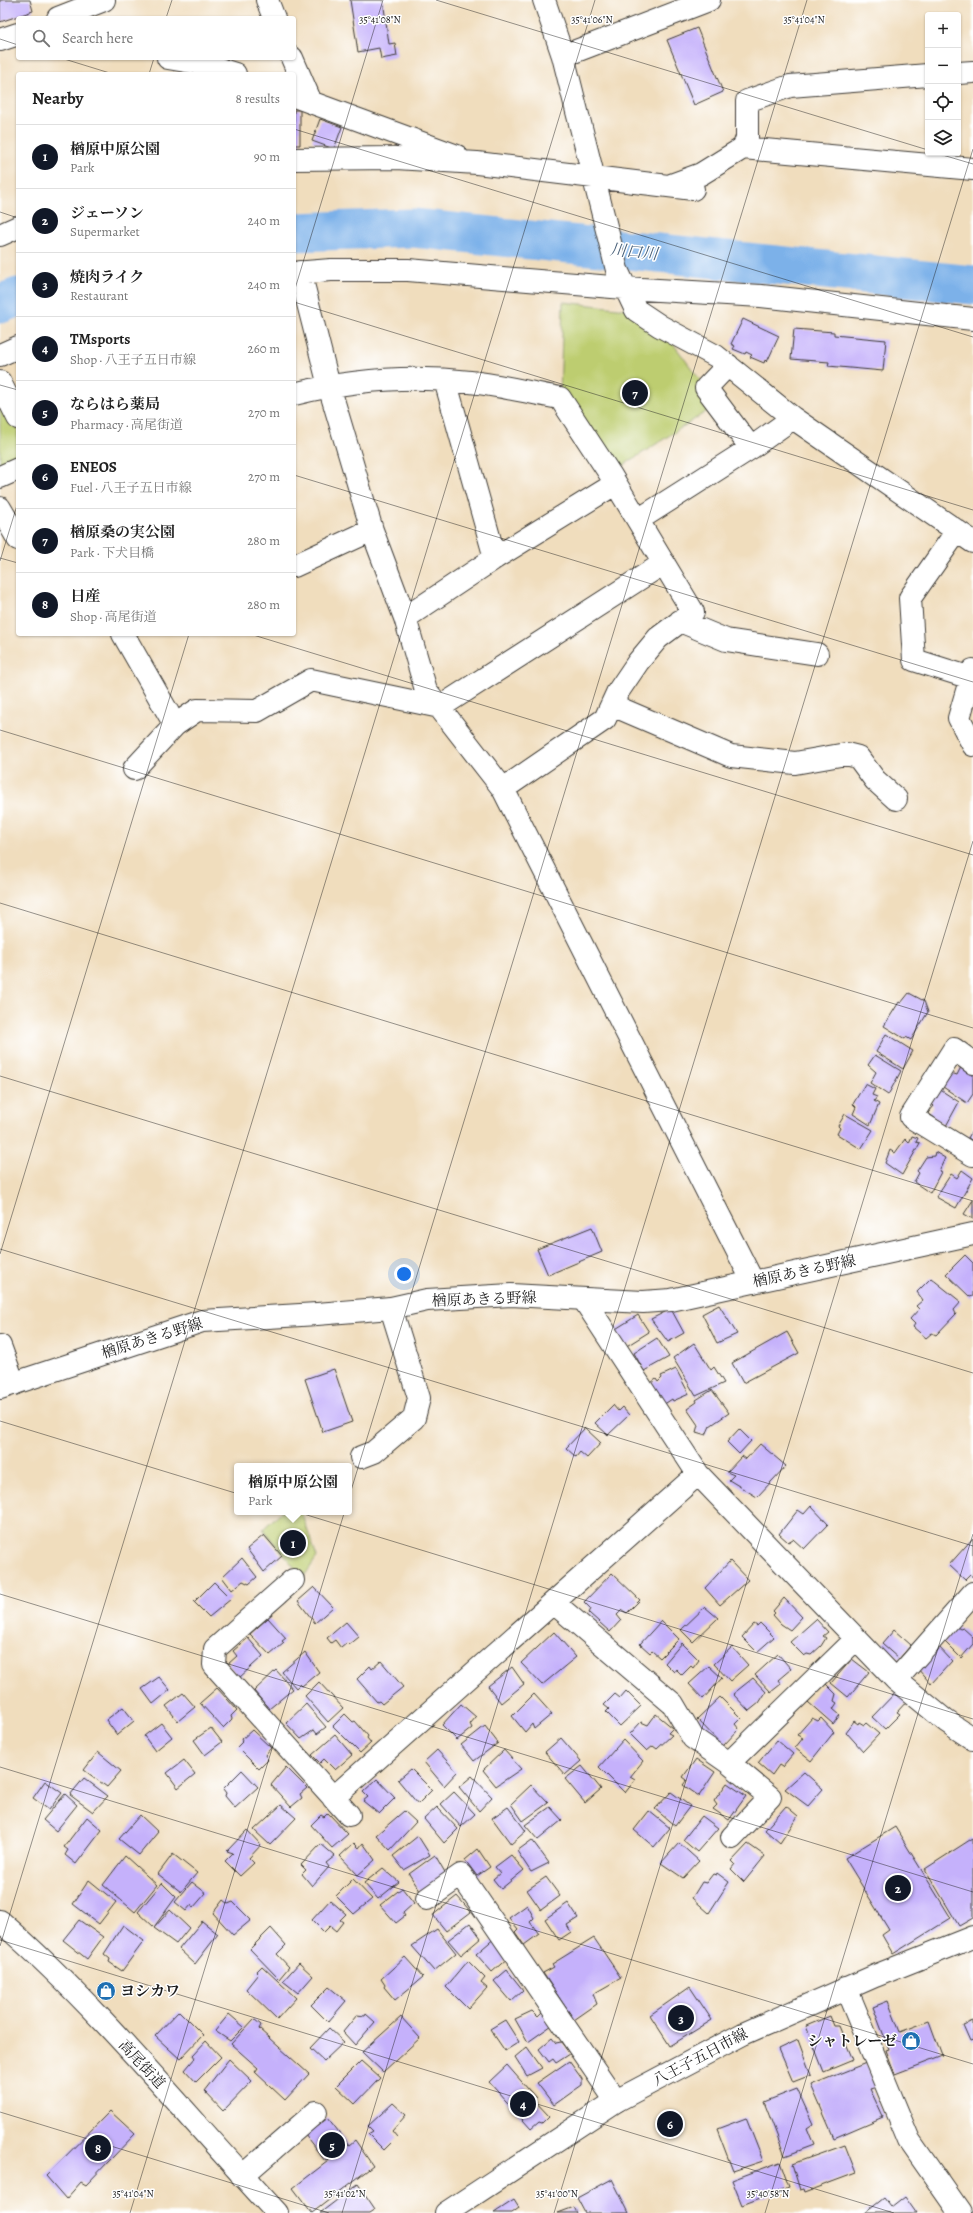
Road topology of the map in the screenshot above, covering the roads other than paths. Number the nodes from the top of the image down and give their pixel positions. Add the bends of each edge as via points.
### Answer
1 (104, 0) edge
2 (267, 0) edge
3 (544, 0) edge
4 (709, 0) edge
5 (63, 16) edge
6 (273, 16) edge
7 (562, 56) junction
8 (180, 60) edge
9 (292, 60) edge
10 (229, 72) edge
11 (295, 72) edge
12 (973, 72) edge
13 (961, 73) edge
14 (296, 74) edge
15 (925, 75) edge
16 (302, 99) edge
17 (743, 148) junction
18 (296, 159) edge
19 (477, 163) junction
20 (973, 169) edge
21 (594, 181) junction
22 (670, 186) junction
23 (693, 189) dead end
24 (16, 228) edge
25 (0, 235) edge
26 (297, 273) edge
27 (621, 279) junction
28 (973, 319) edge
29 (16, 348) edge
30 (0, 355) edge
31 (728, 365) junction
32 (445, 380) junction
33 (0, 382) edge
34 (329, 386) junction
35 (296, 394) edge
36 (16, 414) edge
37 (793, 418) junction
38 (751, 448) junction
39 (16, 471) edge
40 (0, 477) edge
41 (615, 484) junction
42 (0, 508) edge
43 (638, 520) junction
44 (372, 530) junction
45 (16, 536) edge
46 (965, 537) edge
47 (495, 558) junction
48 (664, 563) junction
49 (296, 565) edge
50 (405, 618) junction
51 (680, 621) junction
52 (124, 636) edge
53 (817, 654) dead end
54 (972, 674) edge
55 (612, 704) junction
56 (440, 707) junction
57 (175, 725) junction
58 (973, 745) edge
59 (134, 769) dead end
60 (502, 788) junction
61 (896, 799) dead end
62 (973, 1063) edge
63 (973, 1155) edge
64 (973, 1234) edge
65 (754, 1282) junction
66 (584, 1300) junction
67 (391, 1308) junction
68 (0, 1346) edge
69 (7, 1386) edge
70 (361, 1457) dead end
71 (698, 1474) junction
72 (293, 1580) dead end
73 (973, 1593) edge
74 (554, 1603) junction
75 (856, 1639) junction
76 (896, 1680) junction
77 (973, 1739) edge
78 (729, 1763) junction
79 (334, 1798) junction
80 (349, 1815) dead end
81 (732, 1837) dead end
82 (427, 1899) dead end
83 (0, 1921) edge
84 (973, 1937) edge
85 (846, 1988) junction
86 (616, 2101) junction
87 (316, 2112) dead end
88 (242, 2176) junction
89 (973, 2208) edge
90 (277, 2213) edge
91 (446, 2213) edge
92 (961, 2213) edge

1 - 5 street
2 - 6 street
3 - 7 street
4 - 7 street
7 - 21 street
8 - 10 street
9 - 11 street
12 - 13 street
14 - 16 street
15 - 17 street via 790,86 747,102 747,138
16 - 19 street
17 - 20 street
17 - 22 street via 701,174
18 - 19 street via 388,158
19 - 21 street
21 - 22 street
21 - 27 street
22 - 23 street
24 - 25 street
26 - 27 street via 408,270
26 - 34 street
27 - 28 street
27 - 31 street via 636,310
29 - 30 street
31 - 37 street
31 - 38 street via 706,388
32 - 34 street via 413,378
32 - 41 street via 560,398
32 - 47 street
33 - 36 street
34 - 35 street
34 - 44 street
37 - 38 street
37 - 46 street
38 - 43 street
39 - 40 street
41 - 43 street
41 - 47 street
42 - 45 street
43 - 48 street
44 - 49 street
44 - 50 street
46 - 54 street via 910,598 914,660
47 - 50 street
48 - 51 street via 693,612
48 - 56 street
50 - 56 street via 426,690
51 - 53 street via 726,640
51 - 55 street via 658,638 643,656
52 - 57 street
54 - 58 street via 959,718
55 - 60 street via 605,719
55 - 61 street via 731,756 795,762 846,754 858,757 875,780
56 - 57 street via 311,680 257,711 197,710
56 - 60 street
57 - 59 street
60 - 65 street
62 - 63 street via 954,1049 911,1117
64 - 65 street, 楢原あきる野線
65 - 66 street, 楢原あきる野線 via 671,1300
66 - 67 street, 楢原あきる野線 via 511,1294 427,1300
66 - 71 street
67 - 69 street, 楢原あきる野線 via 202,1321
67 - 70 street via 419,1398 414,1418 374,1452
68 - 69 street
71 - 74 street
71 - 75 street
72 - 79 street via 215,1649 214,1665
73 - 76 street
74 - 78 street via 673,1704 692,1738
74 - 79 street
75 - 76 street
75 - 78 street
76 - 77 street via 946,1722
78 - 81 street via 770,1797
79 - 80 street
82 - 86 street via 461,1875
83 - 88 street, 高尾街道 via 36,1952 156,2079
84 - 85 street, 八王子五日市線
85 - 86 street, 八王子五日市線 via 743,2034
85 - 92 street via 909,2140
86 - 91 street, 八王子五日市線
87 - 88 street
88 - 90 street, 高尾街道
89 - 92 street

